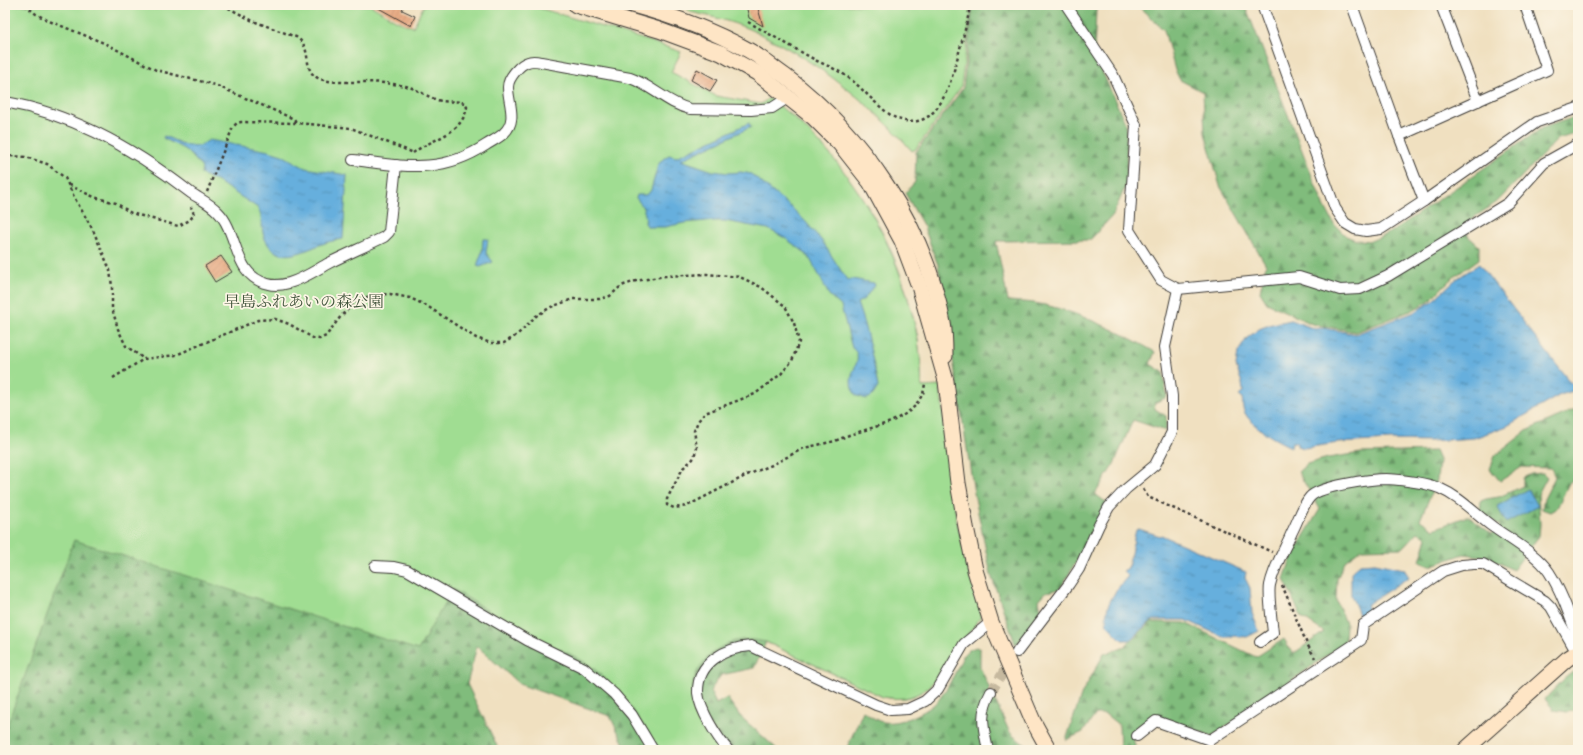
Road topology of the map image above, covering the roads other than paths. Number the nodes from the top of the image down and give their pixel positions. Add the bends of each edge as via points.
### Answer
1 (576, 5) edge
2 (633, 5) edge
3 (1066, 5) edge
4 (1262, 5) edge
5 (1352, 5) edge
6 (1441, 5) edge
7 (1525, 5) edge
8 (662, 9) edge
9 (659, 30) junction
10 (789, 97) junction
11 (1478, 100) junction
12 (5, 102) edge
13 (1578, 108) edge
14 (1399, 136) junction
15 (1578, 144) edge
16 (353, 160) dead end
17 (396, 165) junction
18 (1424, 201) junction
19 (1178, 289) junction
20 (946, 381) junction
21 (375, 566) dead end
22 (991, 622) junction
23 (1260, 642) dead end
24 (1578, 648) edge
25 (1017, 652) tunnel mouth
26 (991, 692) tunnel mouth
27 (1137, 736) dead end
28 (653, 750) edge
29 (728, 750) edge
30 (988, 750) edge
31 (1049, 750) edge
32 (1465, 750) edge

1 - 9 street
2 - 8 street
3 - 19 street via 1113,75 1136,126 1129,230 1161,280
4 - 18 street via 1335,208 1345,223 1355,229 1366,231 1381,229
5 - 14 street
6 - 11 street
7 - 11 street via 1547,70
8 - 9 street
8 - 20 street via 755,55 822,106 865,154 900,207 922,250 944,324
9 - 10 street via 721,53 757,73
10 - 17 street via 772,108 690,109 680,106 638,80 541,62 528,62 521,65 509,82 512,115 504,133 461,159 432,165
10 - 20 street via 840,144 870,182 890,216 919,286
11 - 14 street
12 - 17 street via 27,106 79,123 150,163 218,212 228,224 244,267 260,282 278,285 296,281 384,237 389,232
13 - 18 street via 1537,122
14 - 18 street
15 - 19 street via 1544,163 1508,203 1388,276 1360,289 1340,290 1299,277
16 - 17 street
19 - 25 street via 1166,347 1172,396 1172,432 1155,465 1109,507 1069,584
20 - 22 street via 963,512 974,570
21 - 28 street via 408,570 527,640 584,668 614,694 632,715
22 - 29 street via 964,644 938,689 908,709 891,710 876,705 751,646 726,651 714,658 704,670 699,680 698,694 712,728
22 - 31 street via 1033,721
23 - 24 street via 1273,633 1269,586 1310,497 1331,487 1384,479 1417,482 1439,488 1538,560 1557,586
24 - 27 street via 1545,601 1483,564 1462,565 1443,571 1363,625 1361,640 1210,740 1156,721
24 - 32 street
26 - 30 street via 985,703 982,721

